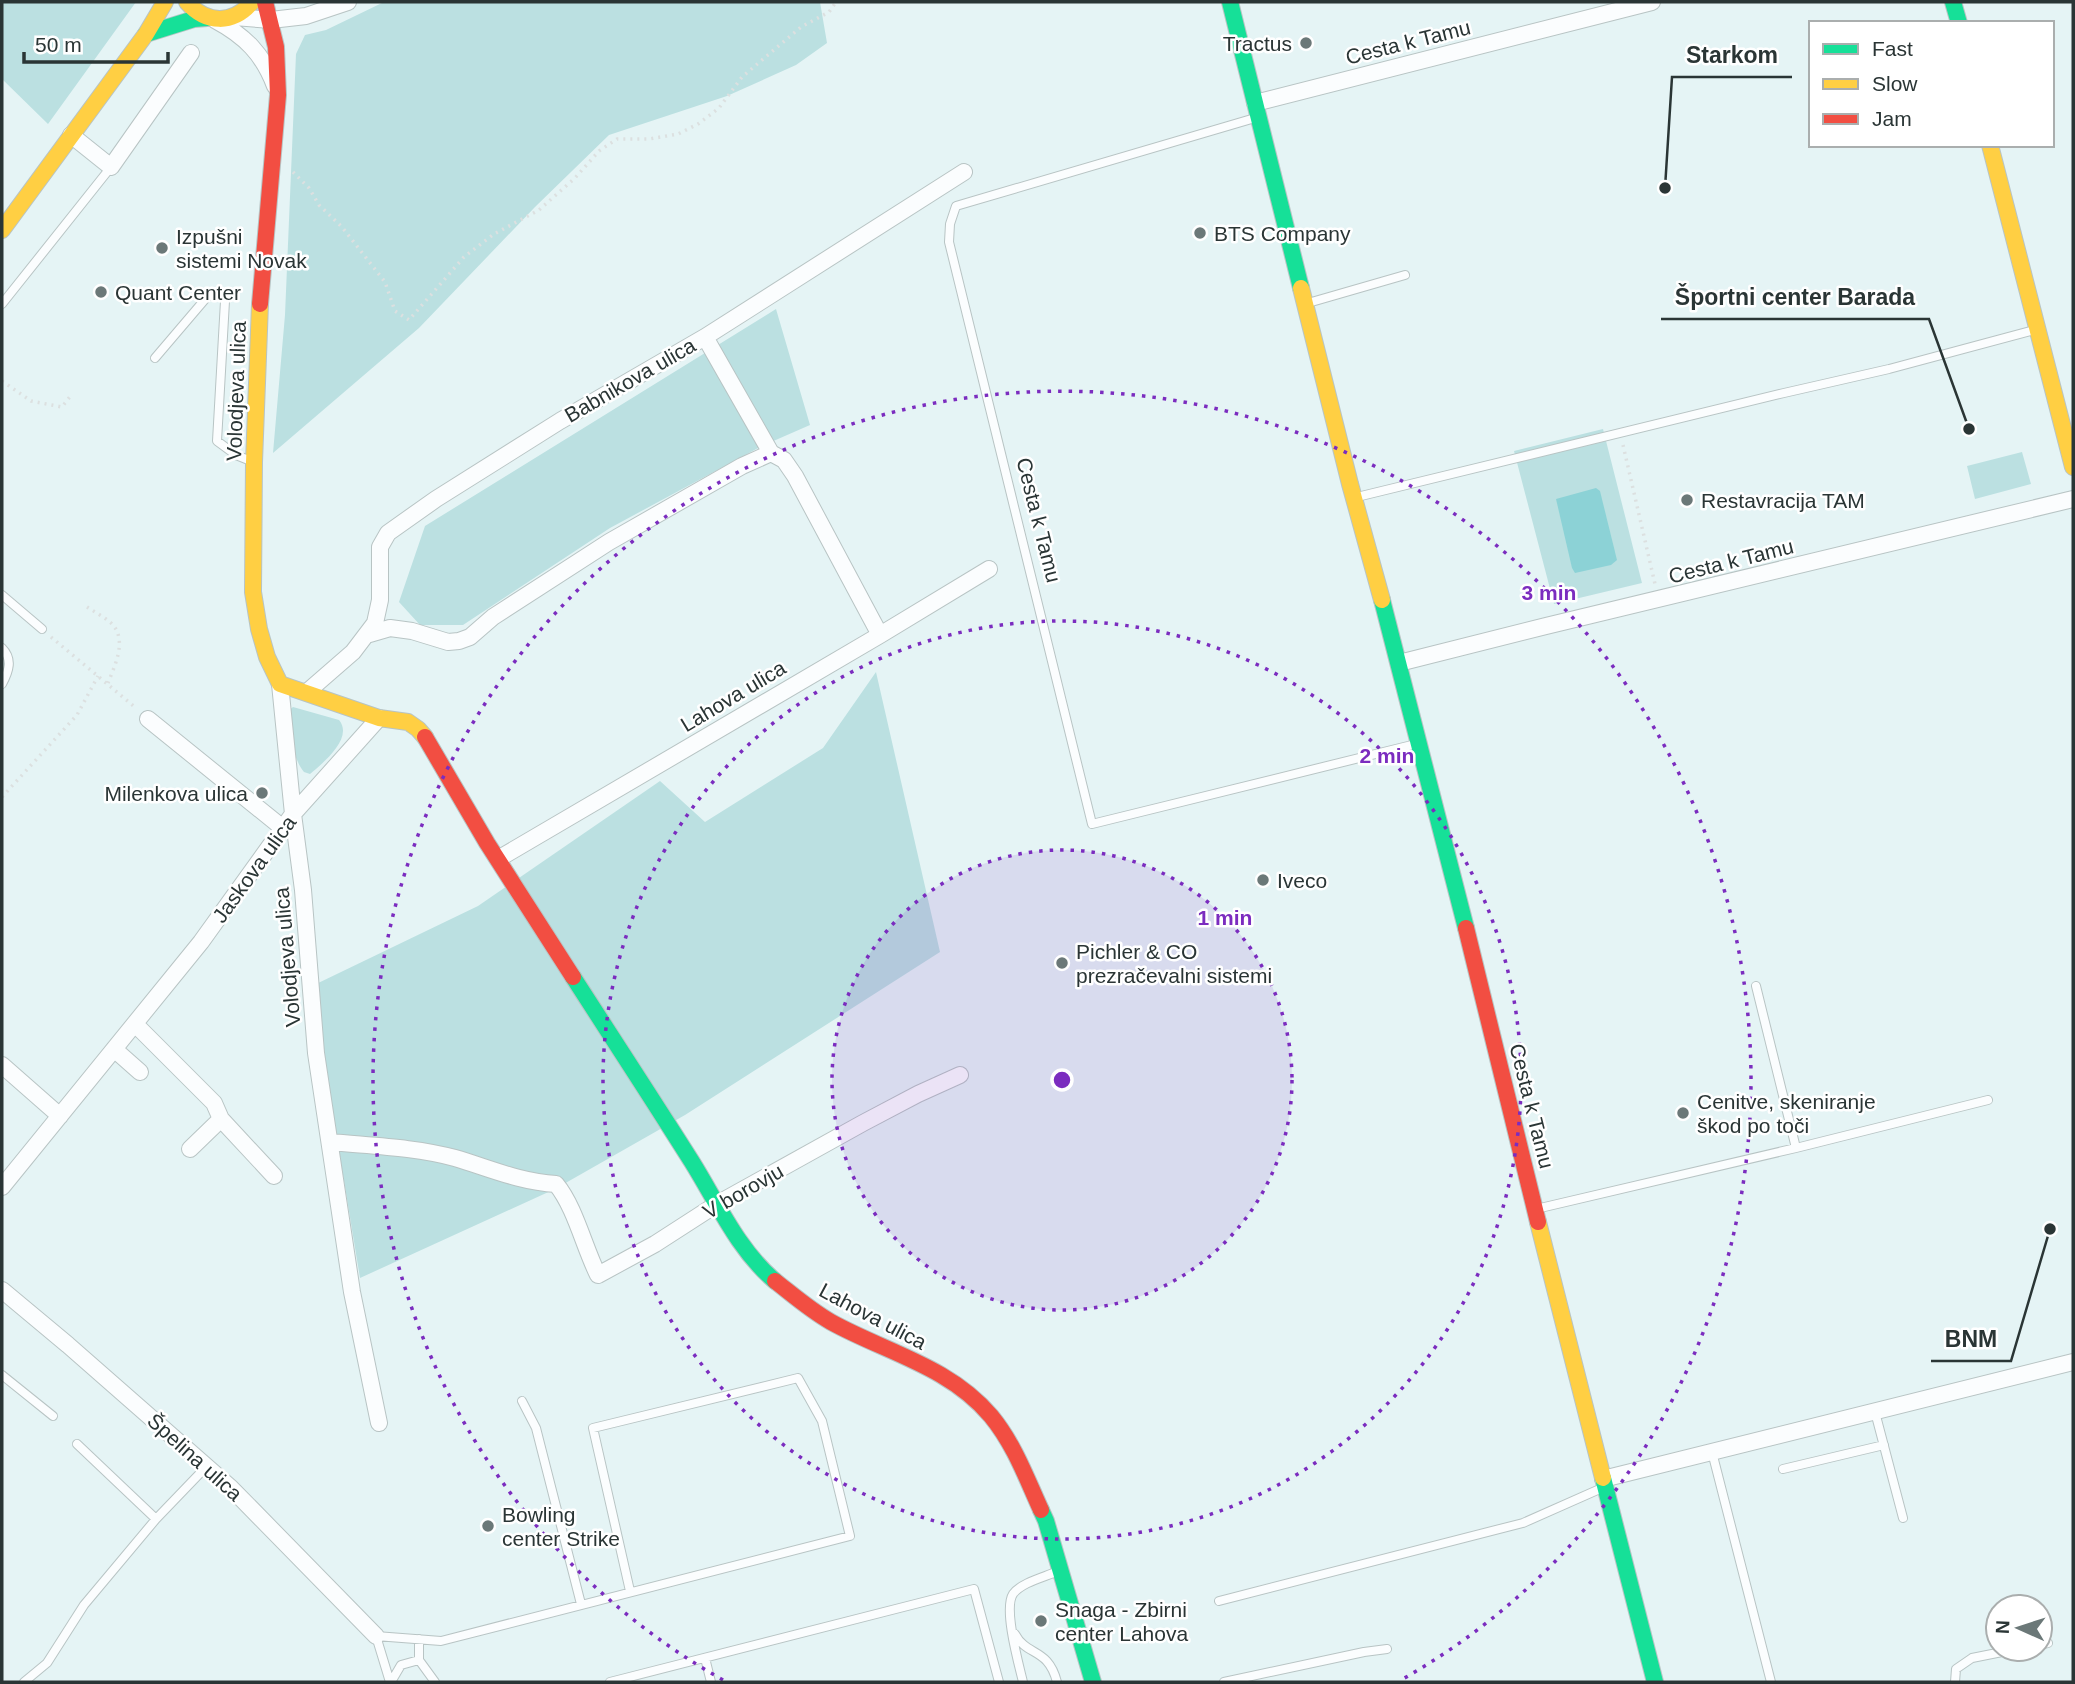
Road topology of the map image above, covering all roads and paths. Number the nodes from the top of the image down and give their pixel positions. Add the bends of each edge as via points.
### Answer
1 (165, 2) edge
2 (187, 2) edge
3 (252, 2) edge
4 (265, 2) edge
5 (348, 2) edge
6 (836, 2) edge
7 (1230, 2) edge
8 (1652, 2) edge
9 (1953, 2) edge
10 (234, 18) junction
11 (211, 19) junction
12 (271, 20) junction
13 (1958, 21) edge
14 (146, 34) junction
15 (191, 53) dead end
16 (278, 95) junction
17 (1257, 110) junction
18 (71, 135) junction
19 (1991, 147) edge
20 (274, 152) junction
21 (111, 167) junction
22 (964, 172) dead end
23 (2, 230) edge
24 (1405, 275) dead end
25 (1305, 303) junction
26 (2, 304) edge
27 (2038, 329) junction
28 (705, 337) junction
29 (155, 358) dead end
30 (2, 381) edge
31 (72, 394) dead end
32 (1620, 433) junction
33 (771, 453) junction
34 (254, 462) junction
35 (2073, 467) edge
36 (1354, 498) junction
37 (2073, 499) edge
38 (989, 569) dead end
39 (1656, 590) dead end
40 (2, 595) edge
41 (87, 607) dead end
42 (42, 629) joint
43 (366, 635) junction
44 (880, 635) junction
45 (2, 648) edge
46 (1399, 663) junction
47 (98, 676) junction
48 (107, 683) junction
49 (2, 684) edge
50 (280, 684) junction
51 (307, 692) junction
52 (379, 718) junction
53 (149, 719) joint
54 (1419, 744) junction
55 (2, 797) edge
56 (293, 814) junction
57 (284, 829) junction
58 (498, 859) junction
59 (1756, 986) dead end
60 (135, 1024) junction
61 (114, 1049) junction
62 (2, 1065) edge
63 (139, 1072) dead end
64 (960, 1075) dead end
65 (1988, 1100) dead end
66 (60, 1116) junction
67 (221, 1119) junction
68 (330, 1142) junction
69 (190, 1149) dead end
70 (1796, 1149) junction
71 (274, 1176) dead end
72 (2, 1187) edge
73 (717, 1204) junction
74 (1536, 1209) junction
75 (2, 1290) edge
76 (2073, 1362) edge
77 (2, 1375) edge
78 (522, 1401) dead end
79 (1875, 1412) junction
80 (52, 1416) dead end
81 (379, 1423) dead end
82 (77, 1444) dead end
83 (1884, 1445) junction
84 (1712, 1452) junction
85 (206, 1467) junction
86 (1783, 1469) dead end
87 (1604, 1483) junction
88 (1903, 1518) dead end
89 (156, 1519) junction
90 (1061, 1570) junction
91 (630, 1591) junction
92 (1219, 1601) dead end
93 (580, 1604) junction
94 (1013, 1628) junction
95 (376, 1636) junction
96 (419, 1639) junction
97 (1387, 1649) dead end
98 (1984, 1656) edge
99 (705, 1658) junction
100 (419, 1660) junction
101 (24, 1682) edge
102 (390, 1682) edge
103 (435, 1682) edge
104 (610, 1682) edge
105 (711, 1682) edge
106 (999, 1682) edge
107 (1023, 1682) edge
108 (1057, 1682) edge
109 (1093, 1682) edge
110 (1224, 1682) edge
111 (1655, 1682) edge
112 (1770, 1682) edge
113 (1955, 1682) edge

1 - 14 street
2 - 11 street
3 - 10 street
4 - 12 street, Volodjeva ulica
5 - 12 street via 306,16
6 - 20 path via 742,77 719,108 698,124 678,134 617,139 599,152 539,210 494,234 464,257 409,320 395,311 384,282 342,227
7 - 17 street, Cesta k Tamu
8 - 17 street, Cesta k Tamu
9 - 13 street
10 - 11 street
10 - 12 street
11 - 14 street via 194,19
11 - 16 street, Volodjeva ulica via 239,33 255,51 271,74
12 - 16 street, Volodjeva ulica
14 - 18 street
15 - 21 street
16 - 20 street, Volodjeva ulica
17 - 25 street, Cesta k Tamu
17 - 54 lane, Cesta k Tamu via 956,206 950,224 950,242 1092,824
18 - 21 street
18 - 23 street
19 - 27 street
20 - 34 street, Volodjeva ulica via 260,297
21 - 26 lane
22 - 28 street, Babnikova ulica
24 - 25 lane
25 - 36 street, Cesta k Tamu
27 - 32 lane
27 - 35 street
28 - 33 street
28 - 43 street, Babnikova ulica via 560,421 388,533 380,547 380,600 375,623
29 - 34 lane via 207,297 222,296 217,440
30 - 31 path via 31,401 62,407
32 - 36 lane
32 - 39 path
33 - 43 street via 609,542 493,617 470,637 448,642 390,628
33 - 44 street via 784,460 795,476
34 - 50 street, Volodjeva ulica via 253,592 267,656
36 - 46 street, Cesta k Tamu
37 - 46 street, Cesta k Tamu
38 - 44 street, Lahova ulica
40 - 42 lane
41 - 48 path via 113,625 120,641
42 - 47 path
43 - 51 street, Babnikova ulica
44 - 58 street, Lahova ulica
45 - 49 lane via 9,659
46 - 54 street, Cesta k Tamu
47 - 48 path
47 - 55 path via 77,715
48 - 53 path
50 - 51 street
50 - 56 street, Volodjeva ulica
51 - 52 street
52 - 56 street, Jaskova ulica
52 - 58 street, Lahova ulica via 408,722 418,729
53 - 57 street
54 - 74 street, Cesta k Tamu
56 - 57 street, Jaskova ulica
56 - 68 street, Volodjeva ulica via 316,1054
57 - 60 street, Jaskova ulica
58 - 73 street, Lahova ulica
59 - 70 lane
60 - 61 street, Jaskova ulica
60 - 67 street via 214,1103
61 - 63 street
61 - 66 street, Jaskova ulica
62 - 66 street
64 - 73 street, V borovju
65 - 70 lane
66 - 72 street, Jaskova ulica
67 - 69 street
67 - 71 street
68 - 73 street, V borovju via 453,1158 508,1177 556,1184 598,1275
68 - 81 street, Volodjeva ulica via 352,1292
70 - 74 lane
73 - 90 street, Lahova ulica via 755,1260 806,1306 938,1372 990,1415 1011,1443 1026,1475
74 - 87 street, Cesta k Tamu
75 - 85 street, Špelina ulica
76 - 79 street
77 - 80 lane
78 - 93 lane via 536,1428
79 - 83 lane
79 - 84 street
82 - 89 lane
83 - 86 lane
83 - 88 lane
84 - 87 street
84 - 112 lane
85 - 89 lane
85 - 95 street, Špelina ulica
87 - 92 lane via 1523,1523
87 - 111 street, Cesta k Tamu
89 - 101 lane via 83,1605 47,1662
90 - 94 lane via 1013,1594 1009,1605
90 - 109 street, Lahova ulica
91 - 91 lane via 850,1536 822,1421 798,1378 593,1428
91 - 93 lane
93 - 96 lane via 441,1641
94 - 107 lane
94 - 108 lane via 1020,1643 1054,1668
95 - 96 lane
95 - 102 lane
96 - 100 lane
97 - 110 lane
98 - 113 lane via 1956,1669
99 - 104 lane
99 - 105 lane
99 - 106 lane via 974,1589
100 - 102 lane via 401,1665
100 - 103 lane

